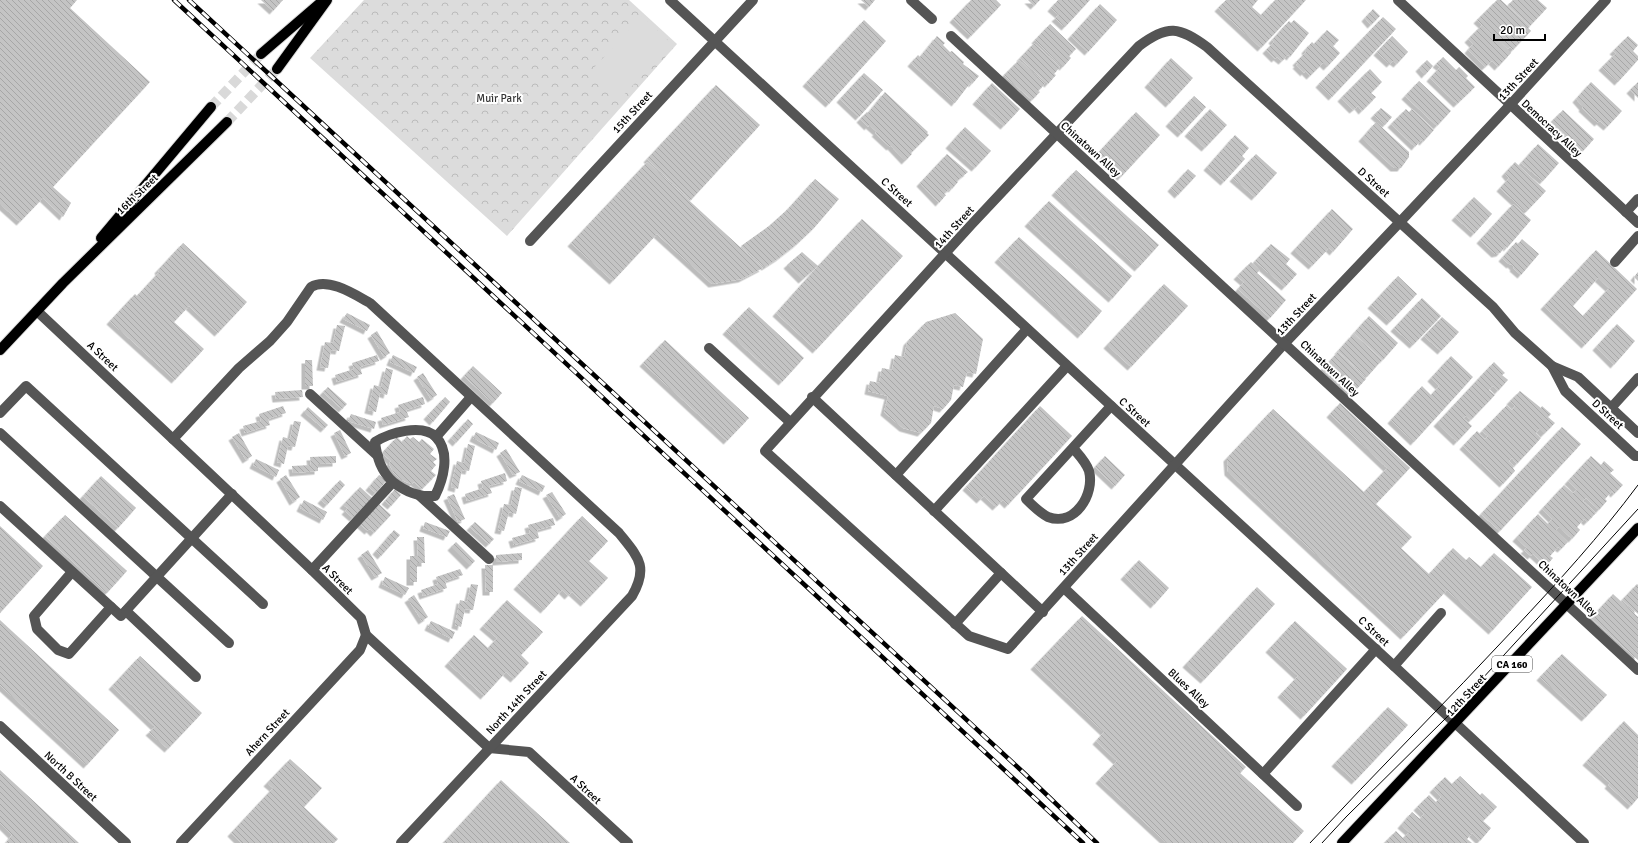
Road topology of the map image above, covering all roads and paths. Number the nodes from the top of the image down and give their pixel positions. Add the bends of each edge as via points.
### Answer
1 (324, 0) edge
2 (327, 0) edge
3 (670, 0) edge
4 (753, 0) edge
5 (912, 0) edge
6 (1398, 0) edge
7 (1606, 0) edge
8 (932, 19) dead end
9 (1169, 30) joint
10 (951, 36) dead end
11 (715, 42) junction
12 (260, 54) tunnel mouth
13 (277, 69) tunnel mouth
14 (1510, 105) junction
15 (211, 107) tunnel mouth
16 (227, 122) tunnel mouth
17 (1057, 134) junction
18 (1638, 199) edge
19 (1626, 212) junction
20 (1400, 222) junction
21 (1638, 223) edge
22 (1638, 236) edge
23 (530, 241) dead end
24 (946, 253) junction
25 (1615, 262) dead end
26 (63, 283) junction
27 (37, 311) junction
28 (1027, 329) junction
29 (1285, 343) junction
30 (709, 348) dead end
31 (0, 350) edge
32 (1067, 366) junction
33 (1552, 366) junction
34 (1638, 378) edge
35 (310, 394) dead end
36 (471, 397) junction
37 (812, 397) junction
38 (1110, 406) junction
39 (1611, 408) junction
40 (0, 413) edge
41 (790, 422) junction
42 (0, 433) edge
43 (1638, 433) edge
44 (436, 437) junction
45 (173, 439) junction
46 (1073, 448) junction
47 (378, 456) junction
48 (1638, 456) edge
49 (1175, 465) junction
50 (896, 475) junction
51 (393, 482) junction
52 (232, 494) junction
53 (420, 496) junction
54 (0, 506) edge
55 (934, 511) junction
56 (1638, 528) edge
57 (193, 538) junction
58 (489, 559) dead end
59 (312, 570) junction
60 (72, 572) junction
61 (1001, 573) junction
62 (157, 577) junction
63 (1064, 588) junction
64 (263, 604) dead end
65 (1568, 604) junction
66 (111, 607) junction
67 (126, 611) junction
68 (1043, 612) junction
69 (1440, 613) dead end
70 (955, 624) junction
71 (366, 635) junction
72 (230, 643) dead end
73 (1376, 649) junction
74 (1394, 666) junction
75 (1638, 670) edge
76 (196, 677) dead end
77 (1456, 724) junction
78 (0, 726) edge
79 (489, 748) junction
80 (1263, 774) junction
81 (1297, 806) dead end
82 (126, 843) edge
83 (180, 843) edge
84 (401, 843) edge
85 (628, 843) edge
86 (1342, 843) edge
87 (1584, 843) edge

1 - 12 main road
2 - 13 main road
3 - 11 street, C Street
4 - 11 street, 15th Street
5 - 8 street
6 - 14 street, Democracy Alley
7 - 14 street, 13th Street
9 - 17 street, 14th Street via 1155,35 1139,46
9 - 20 street, D Street via 1180,31 1207,47
10 - 17 street, Chinatown Alley
11 - 23 street, 15th Street
11 - 24 street, C Street
14 - 19 street, Democracy Alley
14 - 20 street, 13th Street
15 - 26 main road, 16th Street
16 - 26 main road, 16th Street
17 - 24 street, 14th Street
17 - 29 street, Chinatown Alley
18 - 19 street
19 - 21 street, Democracy Alley
20 - 29 street, 13th Street
20 - 33 street, D Street via 1493,307 1515,333
22 - 25 street
24 - 28 street, C Street
24 - 37 street, 14th Street
26 - 27 main road, 16th Street
27 - 31 main road, 16th Street
27 - 45 street, A Street
28 - 32 street, C Street
28 - 50 street
29 - 49 street, 13th Street
29 - 65 street, Chinatown Alley
30 - 41 street
32 - 38 street, C Street
32 - 55 street
33 - 39 street, D Street via 1578,377
33 - 48 street, D Street via 1565,390 1635,456
34 - 39 street
35 - 47 street
36 - 44 street
36 - 45 street via 370,303 334,286 316,284 306,292 287,322 239,368
36 - 79 street, North 14th Street via 619,533 634,552 641,573 639,584 632,596
37 - 41 street, 14th Street
37 - 50 street
38 - 46 street
38 - 49 street, C Street
39 - 43 street, D Street
40 - 57 street via 26,386
41 - 70 street, 14th Street via 765,451
42 - 62 street
44 - 47 street via 426,432 408,430 389,435 375,442
44 - 53 street via 444,454 442,480 435,496
45 - 52 street, A Street
46 - 46 street via 1085,462 1088,470 1089,491 1080,508 1073,514 1058,518 1048,517 1026,499
47 - 51 street via 383,470
49 - 63 street, 13th Street
49 - 73 street, C Street
50 - 55 street
51 - 53 street via 406,491
51 - 59 street
52 - 57 street
52 - 59 street, A Street
53 - 58 street
54 - 60 street
55 - 61 street
56 - 65 main road, 12th Street / CA 160
57 - 62 street
57 - 64 street
59 - 71 street, A Street via 361,618
60 - 66 street
60 - 66 street via 34,616 37,628 58,650 69,654
61 - 68 street
61 - 70 street
62 - 67 street
62 - 72 street
63 - 68 street, 13th Street
63 - 80 street, Blues Alley
65 - 75 street, Chinatown Alley
65 - 77 main road, 12th Street / CA 160
66 - 67 street via 121,616
67 - 76 street
68 - 70 street, 13th Street via 1008,649 969,636
69 - 74 street
71 - 79 street, A Street
71 - 83 street, Ahern Street via 360,650
73 - 74 street, C Street
73 - 80 street
74 - 77 street, C Street
77 - 86 main road, 12th Street / CA 160
77 - 87 street, C Street
78 - 82 street, North B Street
79 - 84 street, North 14th Street
79 - 85 street, A Street via 529,752
80 - 81 street, Blues Alley

